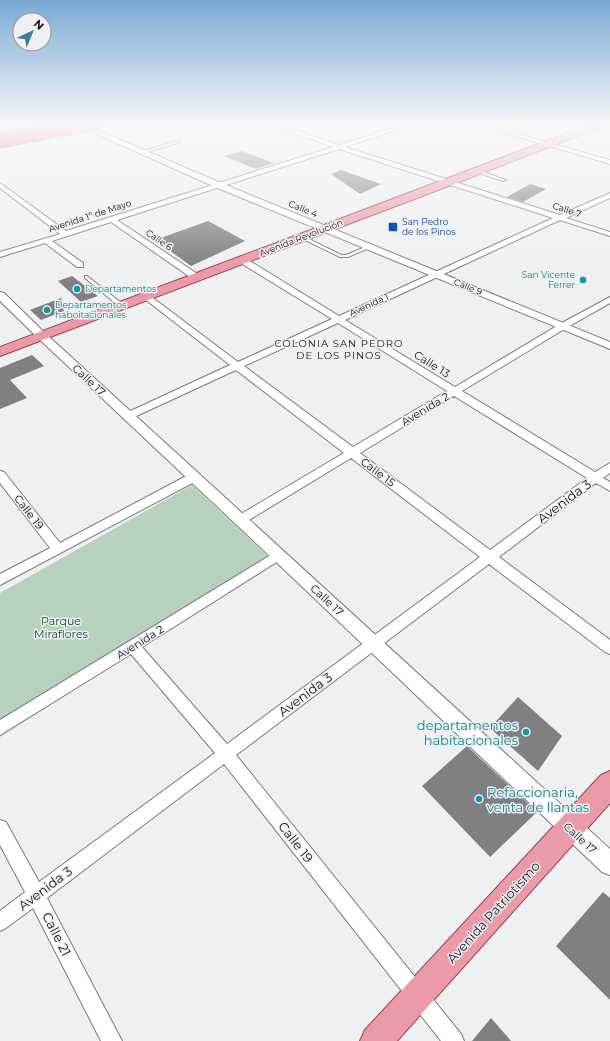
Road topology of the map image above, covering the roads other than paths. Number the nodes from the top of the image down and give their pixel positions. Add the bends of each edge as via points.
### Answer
1 (188, 172) edge
2 (261, 172) edge
3 (417, 172) edge
4 (476, 172) edge
5 (479, 172) edge
6 (504, 180) dead end
7 (450, 182) junction
8 (0, 185) edge
9 (218, 185) junction
10 (610, 195) edge
11 (561, 217) junction
12 (111, 219) junction
13 (325, 229) junction
14 (65, 234) junction
15 (610, 234) edge
16 (302, 238) junction
17 (46, 240) junction
18 (369, 246) junction
19 (0, 255) edge
20 (242, 260) junction
21 (80, 265) dead end
22 (437, 274) junction
23 (86, 277) dead end
24 (196, 278) junction
25 (0, 295) edge
26 (146, 297) junction
27 (610, 300) edge
28 (122, 306) junction
29 (338, 319) junction
30 (563, 326) junction
31 (42, 336) junction
32 (610, 346) edge
33 (0, 352) edge
34 (237, 366) junction
35 (455, 391) junction
36 (128, 416) junction
37 (352, 453) junction
38 (610, 467) edge
39 (0, 475) edge
40 (194, 477) junction
41 (595, 478) junction
42 (610, 487) edge
43 (240, 520) junction
44 (58, 549) junction
45 (279, 555) junction
46 (490, 556) junction
47 (0, 580) edge
48 (373, 643) junction
49 (134, 646) junction
50 (610, 648) edge
51 (0, 728) edge
52 (226, 754) junction
53 (610, 784) edge
54 (0, 828) edge
55 (570, 828) junction
56 (610, 864) edge
57 (36, 895) junction
58 (0, 922) edge
59 (417, 996) junction
60 (112, 1041) edge
61 (376, 1041) edge
62 (454, 1041) edge

1 - 9 street, Calle 4
2 - 9 street, Avenida 1º de Mayo
3 - 7 street, Calle 7
4 - 7 main road, Avenida Revolución
5 - 6 lane
7 - 11 street, Calle 7
7 - 13 main road, Avenida Revolución
8 - 14 street
9 - 12 street, Avenida 1º de Mayo
9 - 13 street, Calle 4
10 - 11 street, Avenida 1
11 - 15 street, Calle 7
11 - 22 street, Avenida 1
12 - 14 street, Avenida 1º de Mayo
12 - 24 street, Calle 6
13 - 16 main road, Avenida Revolución
13 - 18 street, Calle 9
14 - 17 street, Avenida 1º de Mayo
16 - 18 lane via 340,256 347,256
16 - 20 main road, Avenida Revolución
17 - 19 street, Avenida 1º de Mayo
17 - 21 street
18 - 22 street, Calle 9
20 - 24 main road, Avenida Revolución
20 - 29 street, Calle 13
22 - 29 street, Avenida 1
22 - 30 street, Calle 9
23 - 28 lane
24 - 26 main road, Avenida Revolución
25 - 31 street, Calle 17
26 - 28 main road, Avenida Revolución
26 - 34 street, Calle 15
27 - 30 street, Avenida 2
28 - 31 main road, Avenida Revolución
29 - 34 street, Avenida 1
29 - 35 street, Calle 13
30 - 32 street, Calle 9
30 - 35 street, Avenida 2
31 - 33 main road, Avenida Revolución
31 - 36 street, Calle 17
34 - 36 street, Avenida 1
34 - 37 street, Calle 15
35 - 37 street, Avenida 2
35 - 41 street, Calle 13
36 - 40 street, Calle 17
37 - 43 street, Avenida 2
37 - 46 street, Calle 15
38 - 41 street, Avenida 3
39 - 44 street, Calle 19
40 - 43 street, Calle 17
40 - 44 street
41 - 42 street, Calle 13
41 - 46 street, Avenida 3
43 - 45 street, Calle 17
44 - 47 street
45 - 48 street, Calle 17
45 - 49 street, Avenida 2
46 - 48 street, Avenida 3
46 - 50 street, Calle 15
48 - 52 street, Avenida 3
48 - 55 street, Calle 17
49 - 51 street, Avenida 2
49 - 52 street, Calle 19
52 - 57 street, Avenida 3
52 - 59 street, Calle 19
53 - 55 main road, Avenida Patriotismo
54 - 57 street, Calle 21
55 - 56 street, Calle 17
55 - 59 main road, Avenida Patriotismo
57 - 58 street, Avenida 3
57 - 60 street, Calle 21
59 - 61 main road, Avenida Patriotismo
59 - 62 street, Calle 19

